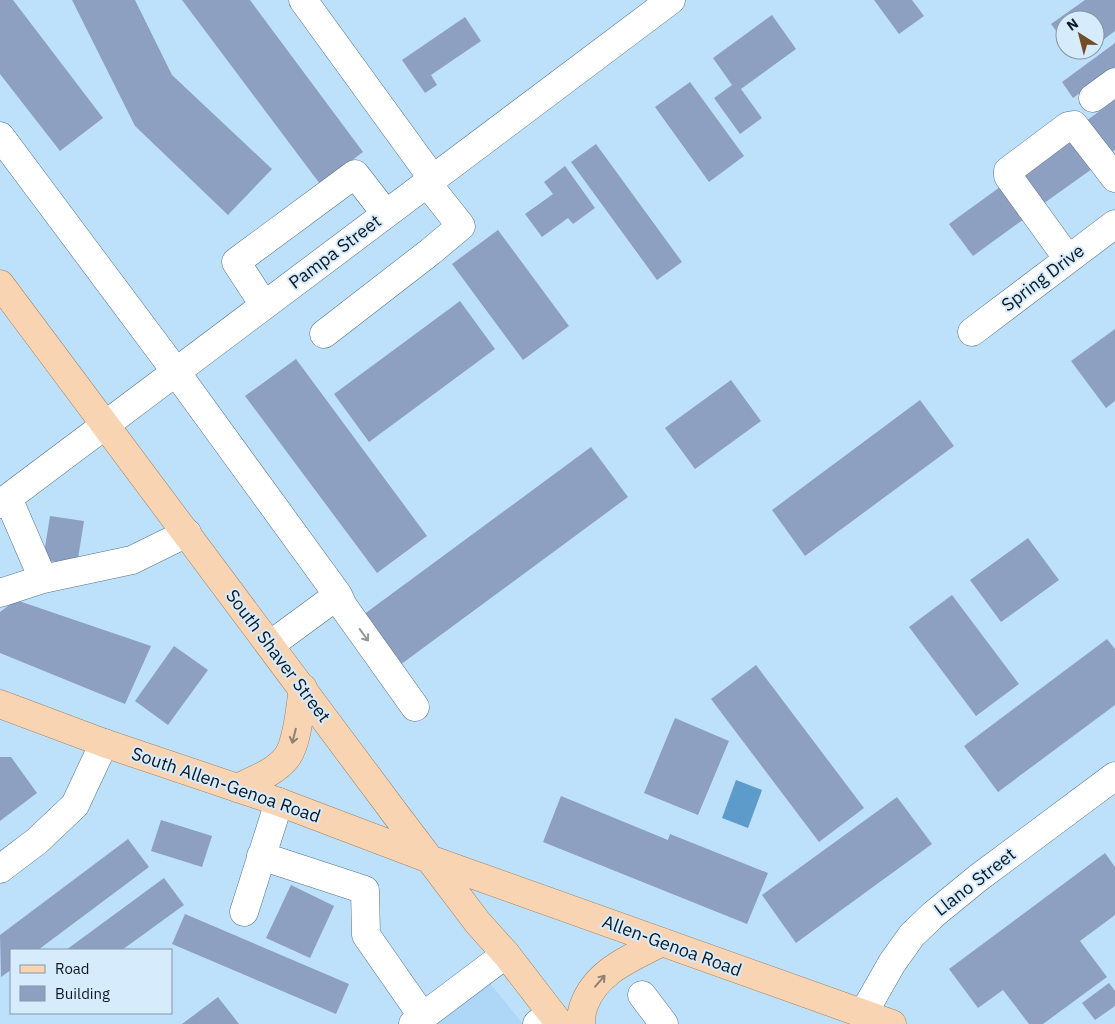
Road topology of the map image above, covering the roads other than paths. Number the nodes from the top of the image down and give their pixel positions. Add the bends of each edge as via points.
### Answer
1 (303, 0) edge
2 (656, 4) edge
3 (1115, 82) edge
4 (1093, 98) dead end
5 (0, 136) edge
6 (1115, 178) edge
7 (430, 181) junction
8 (386, 214) junction
9 (1115, 224) edge
10 (1068, 259) junction
11 (0, 284) edge
12 (264, 305) junction
13 (972, 332) dead end
14 (324, 334) dead end
15 (176, 371) junction
16 (106, 424) junction
17 (4, 501) edge
18 (187, 533) junction
19 (43, 579) junction
20 (0, 594) edge
21 (338, 595) junction
22 (270, 645) junction
23 (303, 688) junction
24 (0, 704) edge
25 (415, 706) dead end
26 (104, 743) junction
27 (1115, 776) edge
28 (237, 788) junction
29 (279, 802) junction
30 (261, 856) junction
31 (441, 864) junction
32 (0, 869) edge
33 (244, 912) dead end
34 (662, 942) junction
35 (506, 954) junction
36 (642, 996) dead end
37 (863, 1014) junction
38 (418, 1020) edge
39 (549, 1020) edge
40 (580, 1024) edge
41 (664, 1024) edge
42 (892, 1024) edge

1 - 7 street
2 - 7 street, Pampa Street
3 - 4 street
5 - 15 street
6 - 10 street via 1074,125 1068,126 1008,171 1008,176
7 - 8 street, Pampa Street
7 - 14 street via 461,226
8 - 12 street, Pampa Street
8 - 12 street via 355,174 236,262
9 - 10 street, Spring Drive
10 - 13 street, Spring Drive
11 - 16 main road, South Shaver Street
12 - 15 street, Pampa Street
15 - 16 street, Pampa Street
15 - 21 street
16 - 17 street, Pampa Street
16 - 18 main road, South Shaver Street
17 - 19 street
18 - 19 street via 132,560
18 - 22 main road, South Shaver Street
19 - 20 street
21 - 22 street
21 -> 25 street
22 - 23 main road, South Shaver Street
23 -> 28 main road via 294,740 287,757 271,771
23 - 31 main road, South Shaver Street
24 - 26 main road, South Allen-Genoa Road
26 - 28 main road, South Allen-Genoa Road
26 - 32 street via 76,805
27 - 37 street, Llano Street via 934,914 912,935 897,956
28 - 29 main road, South Allen-Genoa Road
29 - 30 street
29 - 31 main road, South Allen-Genoa Road
30 - 33 street
30 - 38 street via 365,890 366,935
31 - 34 main road, Allen-Genoa Road
31 - 35 main road, South Shaver Street via 478,923
34 - 37 main road, Allen-Genoa Road
40 -> 34 main road via 584,1005 597,982 612,968
35 - 38 street
35 - 39 main road, South Shaver Street
36 - 41 street
37 - 42 main road, Allen-Genoa Road

